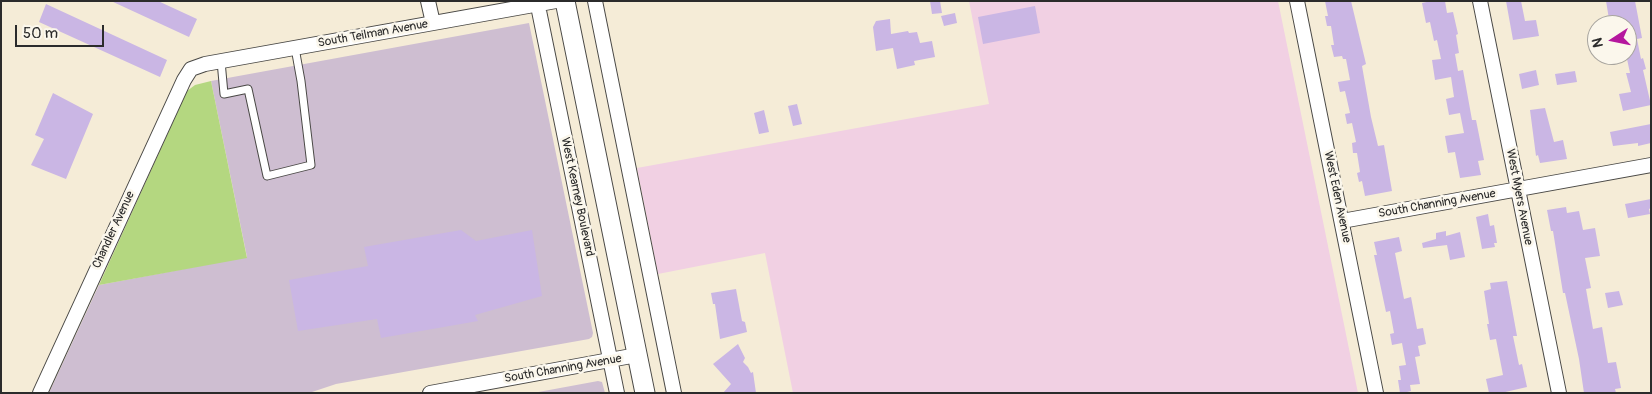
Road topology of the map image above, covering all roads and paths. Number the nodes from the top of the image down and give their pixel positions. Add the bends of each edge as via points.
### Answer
1 (428, 1) edge
2 (556, 1) edge
3 (565, 1) edge
4 (595, 1) edge
5 (1296, 1) edge
6 (1480, 1) edge
7 (537, 3) edge
8 (433, 23) junction
9 (295, 48) junction
10 (221, 61) junction
11 (191, 70) joint
12 (1651, 165) edge
13 (1518, 190) junction
14 (1342, 221) junction
15 (637, 355) junction
16 (610, 360) junction
17 (40, 393) edge
18 (430, 393) edge
19 (616, 393) edge
20 (645, 393) edge
21 (674, 393) edge
22 (1376, 393) edge
23 (1559, 393) edge

1 - 8 street
2 - 7 street, South Teilman Avenue
3 - 15 main road
4 - 21 street
5 - 14 street, West Eden Avenue
6 - 13 street, West Myers Avenue
7 - 8 street, South Teilman Avenue
7 - 16 street, West Kearney Boulevard
8 - 9 street, South Teilman Avenue
9 - 10 street, South Teilman Avenue
9 - 10 lane via 311,165 267,176 248,88 224,94
10 - 11 street, South Teilman Avenue
11 - 17 street, Chandler Avenue
12 - 13 street, South Channing Avenue
13 - 14 street, South Channing Avenue
13 - 23 street, West Myers Avenue
14 - 22 street, West Eden Avenue
15 - 16 street, South Channing Avenue
15 - 20 main road
16 - 18 street, South Channing Avenue
16 - 19 street, West Kearney Boulevard

